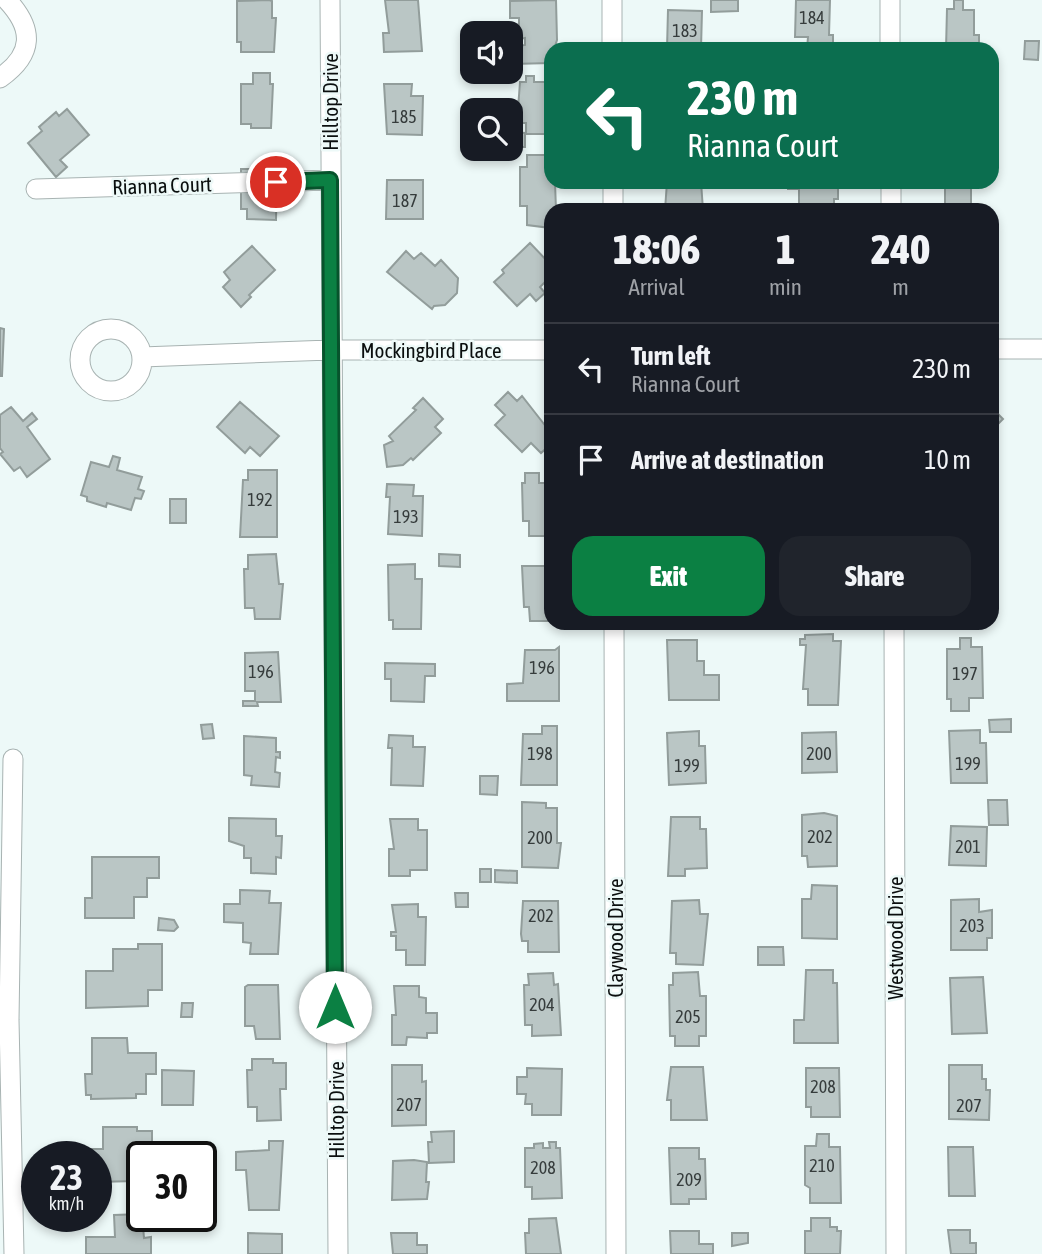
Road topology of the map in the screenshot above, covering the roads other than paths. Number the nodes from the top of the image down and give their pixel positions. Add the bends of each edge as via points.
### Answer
1 (7, 0) edge
2 (330, 0) edge
3 (612, 0) edge
4 (890, 0) edge
5 (612, 42) edge
6 (890, 42) edge
7 (0, 78) edge
8 (330, 180) junction
9 (36, 189) dead end
10 (999, 349) edge
11 (1042, 349) edge
12 (330, 350) junction
13 (544, 350) edge
14 (142, 357) dead end
15 (614, 630) edge
16 (894, 630) edge
17 (13, 759) dead end
18 (5, 1020) edge
19 (14, 1254) edge
20 (338, 1254) edge
21 (616, 1254) edge
22 (896, 1254) edge

1 - 7 street via 23,17 27,42 17,66
2 - 8 street, Hilltop Drive
3 - 5 street
4 - 6 street
8 - 9 street, Rianna Court
8 - 12 street, Hilltop Drive
10 - 11 street
12 - 13 street, Mockingbird Place
12 - 14 street, Mockingbird Place
12 - 20 street, Hilltop Drive
15 - 21 street, Claywood Drive
16 - 22 street, Westwood Drive
17 - 18 street
18 - 19 street

